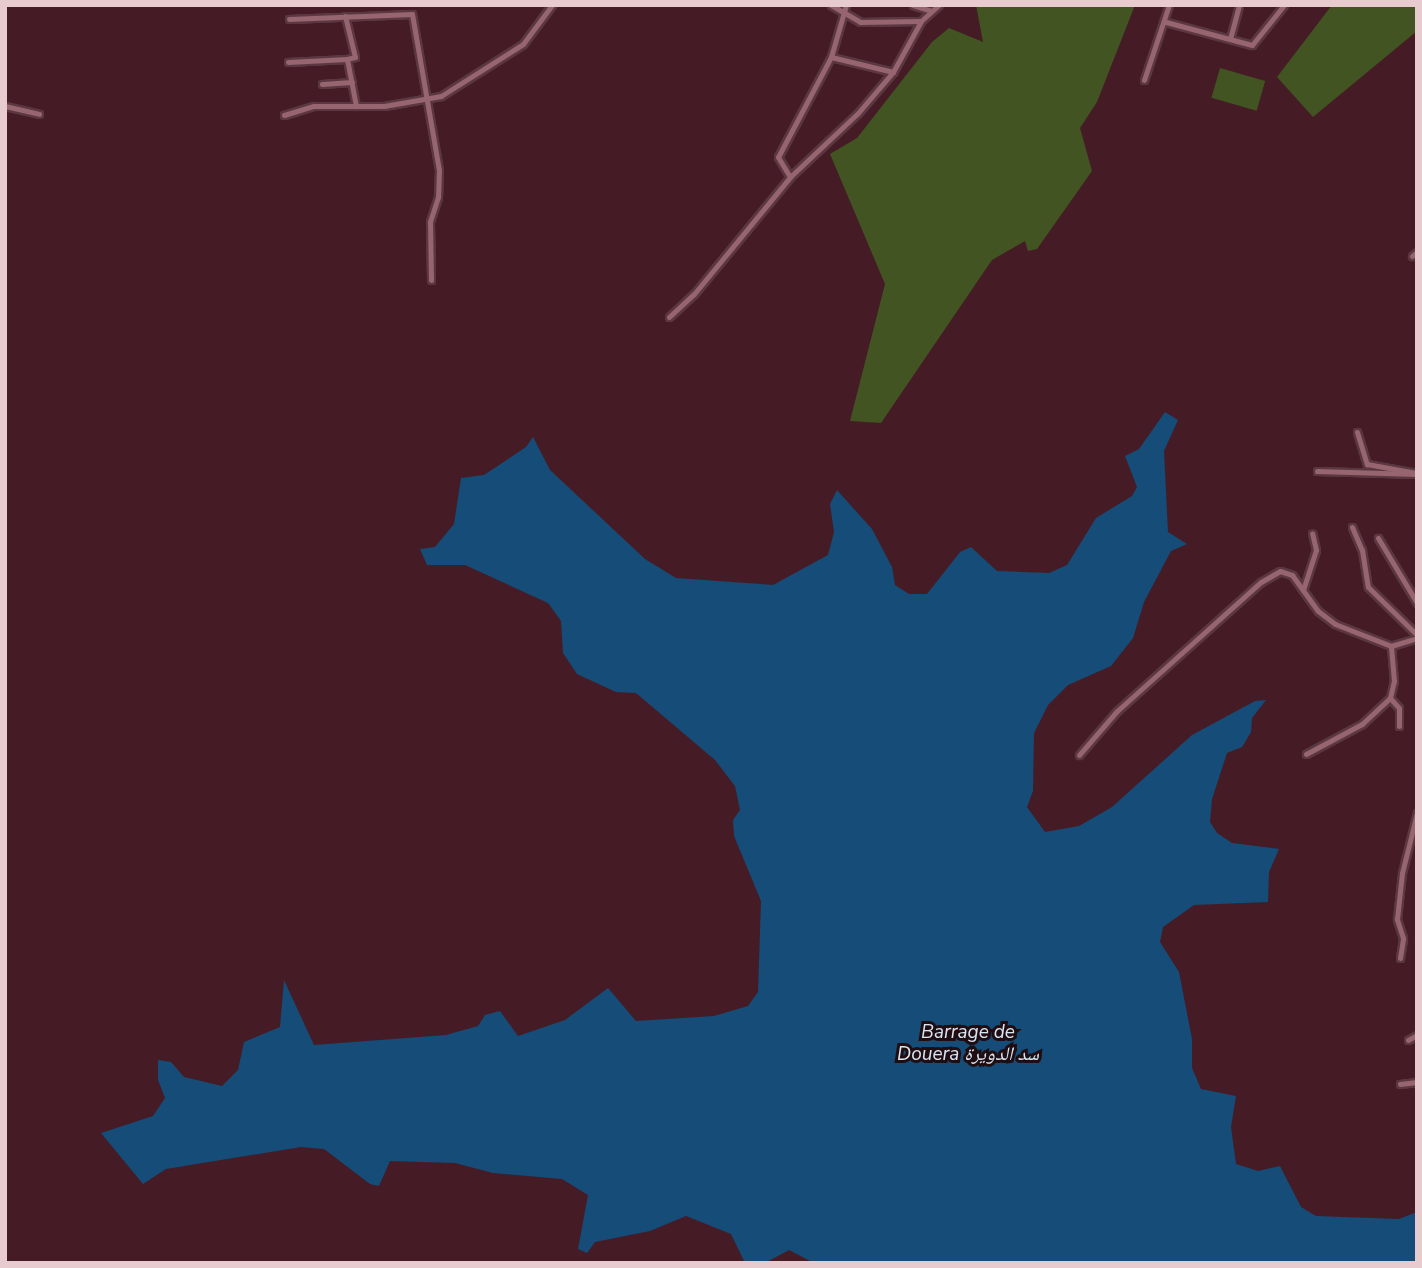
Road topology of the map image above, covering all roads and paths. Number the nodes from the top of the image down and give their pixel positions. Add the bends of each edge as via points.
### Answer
1 (552, 5) edge
2 (831, 5) edge
3 (846, 5) edge
4 (913, 5) edge
5 (939, 5) edge
6 (1169, 5) edge
7 (1239, 5) edge
8 (1284, 5) edge
9 (931, 11) junction
10 (844, 14) junction
11 (345, 16) junction
12 (289, 19) dead end
13 (921, 21) junction
14 (1166, 22) junction
15 (1230, 39) junction
16 (831, 57) junction
17 (347, 59) junction
18 (288, 62) dead end
19 (893, 72) junction
20 (1144, 80) dead end
21 (352, 82) junction
22 (322, 84) dead end
23 (429, 99) junction
24 (5, 106) edge
25 (356, 106) junction
26 (39, 114) dead end
27 (284, 115) dead end
28 (790, 177) junction
29 (431, 280) dead end
30 (669, 317) dead end
31 (1357, 432) dead end
32 (1317, 471) dead end
33 (1417, 474) edge
34 (1352, 527) dead end
35 (1312, 533) dead end
36 (1378, 538) dead end
37 (1303, 590) junction
38 (1417, 603) edge
39 (1417, 636) edge
40 (1391, 646) junction
41 (1390, 698) junction
42 (1399, 726) dead end
43 (1306, 754) dead end
44 (1079, 755) dead end
45 (1417, 813) edge
46 (1401, 958) dead end
47 (1417, 1035) edge
48 (1408, 1040) dead end
49 (1417, 1082) edge
50 (1400, 1084) dead end

1 - 23 street via 523,44
2 - 10 street
3 - 10 street
4 - 9 street
5 - 9 street
6 - 14 street
7 - 15 street
8 - 15 street via 1255,44
9 - 13 street
10 - 13 street via 860,22
10 - 16 street
11 - 12 street
11 - 17 street via 355,57
11 - 23 street via 412,14
13 - 19 street
14 - 15 street
14 - 20 street
16 - 19 street
16 - 28 street via 778,157
17 - 18 street
17 - 21 street
19 - 28 street via 858,113
21 - 22 street
21 - 25 street
23 - 25 street
23 - 29 street via 439,170 438,197 430,222
24 - 26 street
25 - 27 street via 314,106
28 - 30 street via 694,294
31 - 33 street via 1367,464
32 - 33 street
34 - 39 street via 1362,550 1368,587
35 - 37 street via 1316,550
36 - 38 street
37 - 40 street via 1335,624
37 - 44 street via 1287,572 1261,582 1117,711
39 - 40 street
40 - 41 street via 1394,681
41 - 42 street via 1399,708
41 - 43 street via 1362,724
45 - 46 street via 1402,873 1397,919 1403,938
47 - 48 street
49 - 50 street

